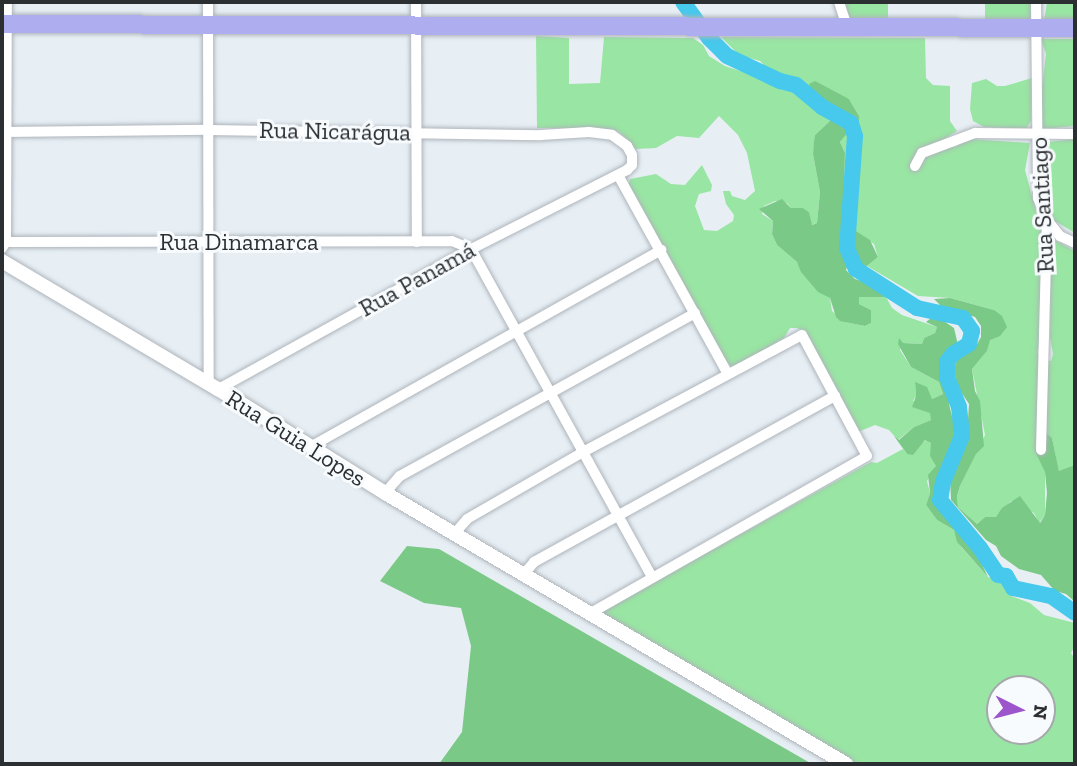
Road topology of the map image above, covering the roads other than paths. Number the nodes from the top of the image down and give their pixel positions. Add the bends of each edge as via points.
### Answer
1 (7, 2) edge
2 (208, 2) edge
3 (416, 2) edge
4 (839, 2) edge
5 (1036, 2) edge
6 (208, 23) junction
7 (5, 24) edge
8 (416, 25) junction
9 (1036, 27) junction
10 (1075, 28) edge
11 (848, 29) junction
12 (209, 130) junction
13 (4, 132) edge
14 (418, 132) junction
15 (1075, 134) edge
16 (1038, 135) junction
17 (915, 166) dead end
18 (618, 174) junction
19 (1047, 220) junction
20 (208, 241) junction
21 (417, 242) junction
22 (1075, 243) edge
23 (4, 245) edge
24 (471, 249) junction
25 (661, 250) junction
26 (2, 261) edge
27 (695, 313) junction
28 (516, 332) junction
29 (728, 374) junction
30 (213, 386) junction
31 (550, 393) junction
32 (835, 396) junction
33 (310, 447) junction
34 (1041, 450) dead end
35 (583, 453) junction
36 (385, 494) junction
37 (618, 516) junction
38 (455, 533) junction
39 (524, 574) junction
40 (652, 577) junction
41 (591, 613) junction
42 (845, 764) edge

1 - 7 street
2 - 6 street
3 - 8 street
4 - 11 street
5 - 9 street, Rua Santiago
6 - 7 main road
6 - 8 main road
6 - 12 street
7 - 13 street
8 - 11 main road
8 - 14 street
9 - 10 main road
9 - 11 main road
9 - 16 street, Rua Santiago
12 - 13 street, Rua Nicarágua
12 - 14 street, Rua Nicarágua
12 - 20 street
13 - 23 street
14 - 18 street, Rua Nicarágua via 612,135 621,139 632,155 632,165
14 - 21 street
15 - 16 street
16 - 17 street via 975,133 922,153
16 - 19 street, Rua Santiago via 1038,198
18 - 24 street, Rua Panamá
18 - 25 street
19 - 22 street via 1060,236
19 - 34 street, Rua Santiago
20 - 21 street, Rua Dinamarca
20 - 23 street, Rua Dinamarca
20 - 30 street
21 - 24 street, Rua Dinamarca via 452,241
24 - 28 street
24 - 30 street, Rua Panamá
25 - 27 street
25 - 28 street
26 - 30 street, Rua Guia Lopes
27 - 29 street
27 - 31 street
28 - 31 street
28 - 33 street
29 - 32 street via 802,335
29 - 35 street
30 - 33 street, Rua Guia Lopes
31 - 35 street
31 - 36 street via 400,476
32 - 37 street
32 - 40 street via 867,456
33 - 36 street, Rua Guia Lopes
35 - 37 street
35 - 38 street via 467,519
36 - 38 street, Rua Guia Lopes
37 - 39 street via 534,562
37 - 40 street
38 - 39 street, Rua Guia Lopes
39 - 41 street, Rua Guia Lopes
40 - 41 street
41 - 42 street, Rua Guia Lopes

